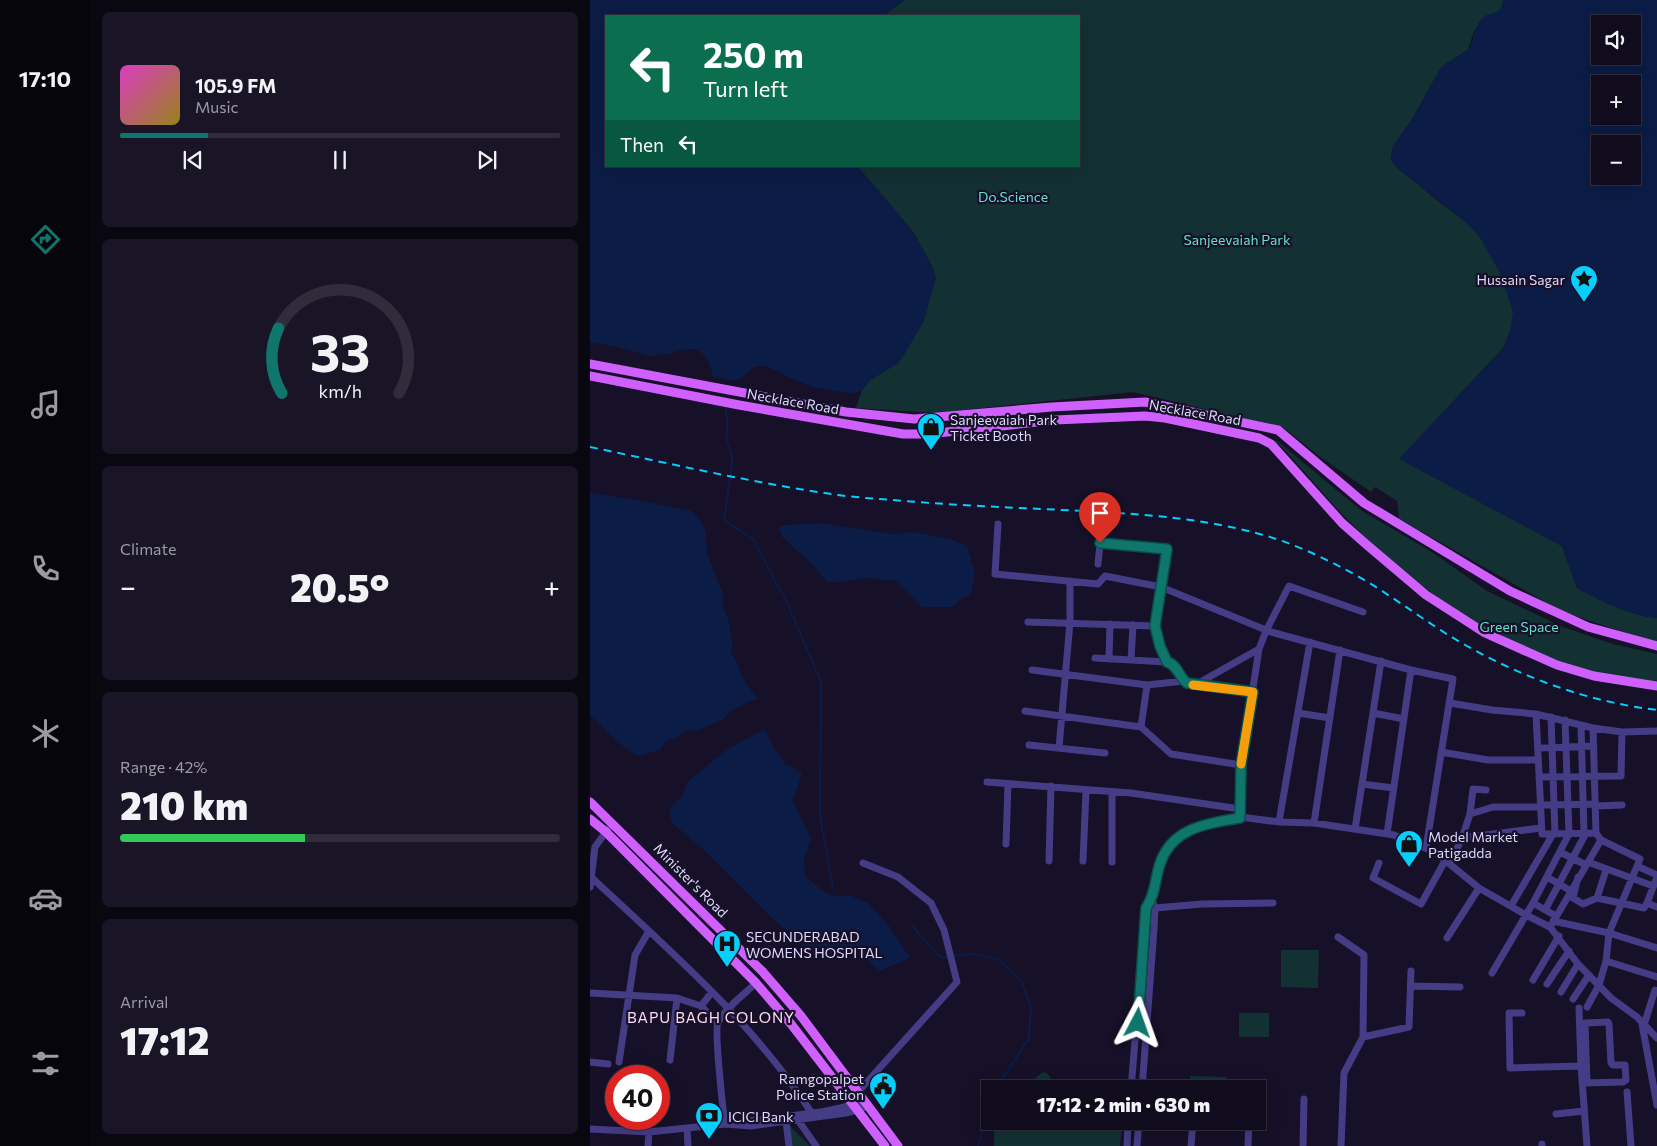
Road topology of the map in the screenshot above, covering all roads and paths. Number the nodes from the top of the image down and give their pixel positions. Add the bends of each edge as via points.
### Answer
1 (590, 364) edge
2 (590, 376) edge
3 (1144, 402) junction
4 (1145, 416) junction
5 (914, 419) junction
6 (1278, 430) junction
7 (913, 434) junction
8 (1271, 444) junction
9 (998, 524) dead end
10 (1098, 564) dead end
11 (1070, 581) junction
12 (1160, 586) junction
13 (1364, 612) dead end
14 (1028, 622) dead end
15 (1070, 622) junction
16 (1110, 624) junction
17 (1133, 625) junction
18 (1155, 626) junction
19 (1266, 630) junction
20 (1310, 642) junction
21 (1657, 646) edge
22 (1259, 648) junction
23 (1340, 650) junction
24 (1095, 658) dead end
25 (1109, 659) junction
26 (1131, 660) junction
27 (1381, 661) junction
28 (1167, 662) junction
29 (1032, 670) dead end
30 (1411, 670) junction
31 (1065, 674) junction
32 (1184, 681) junction
33 (1147, 685) junction
34 (1194, 685) junction
35 (1657, 686) edge
36 (1253, 692) junction
37 (1450, 702) junction
38 (1026, 711) dead end
39 (1298, 713) junction
40 (1373, 713) junction
41 (1536, 714) junction
42 (1061, 716) junction
43 (1330, 718) junction
44 (1551, 718) junction
45 (1404, 719) junction
46 (1565, 720) junction
47 (1580, 725) junction
48 (1141, 726) junction
49 (1593, 728) junction
50 (1657, 731) edge
51 (1622, 732) junction
52 (1029, 744) dead end
53 (1566, 746) junction
54 (1581, 746) junction
55 (1594, 746) junction
56 (1552, 747) junction
57 (1059, 748) junction
58 (1538, 748) junction
59 (1105, 752) dead end
60 (1441, 752) junction
61 (1538, 760) junction
62 (1241, 765) junction
63 (1594, 776) junction
64 (1539, 777) junction
65 (1567, 777) junction
66 (1582, 777) junction
67 (1553, 778) junction
68 (987, 782) dead end
69 (1008, 784) junction
70 (1362, 784) junction
71 (1051, 786) junction
72 (1393, 788) junction
73 (1086, 790) junction
74 (1486, 790) dead end
75 (1112, 792) junction
76 (590, 802) edge
77 (1583, 804) junction
78 (1554, 805) junction
79 (1568, 805) junction
80 (1595, 805) junction
81 (1622, 805) dead end
82 (1540, 806) junction
83 (1240, 809) junction
84 (1470, 814) junction
85 (590, 818) edge
86 (1240, 818) junction
87 (1279, 822) junction
88 (613, 824) junction
89 (1314, 824) junction
90 (1541, 828) junction
91 (1355, 829) junction
92 (606, 832) junction
93 (1584, 833) junction
94 (1596, 833) junction
95 (1387, 834) junction
96 (1554, 834) junction
97 (1569, 834) junction
98 (1462, 838) junction
99 (1601, 840) junction
100 (1006, 844) dead end
101 (1426, 848) junction
102 (1560, 852) junction
103 (1572, 858) junction
104 (1049, 860) dead end
105 (592, 861) edge
106 (1083, 861) dead end
107 (1448, 861) junction
108 (1112, 862) dead end
109 (863, 863) dead end
110 (1379, 863) dead end
111 (1587, 864) junction
112 (1637, 866) junction
113 (1606, 870) junction
114 (1657, 876) edge
115 (591, 877) junction
116 (1547, 877) junction
117 (1578, 877) junction
118 (1631, 879) junction
119 (1559, 884) junction
120 (1653, 886) junction
121 (590, 887) edge
122 (1479, 888) junction
123 (1571, 891) junction
124 (1597, 898) junction
125 (1152, 899) junction
126 (1273, 903) dead end
127 (1533, 903) junction
128 (1620, 903) junction
129 (1647, 903) junction
130 (1511, 906) junction
131 (1657, 907) edge
132 (1155, 908) junction
133 (1545, 910) junction
134 (1526, 915) junction
135 (1553, 921) junction
136 (649, 931) junction
137 (1609, 933) junction
138 (1559, 936) junction
139 (1338, 937) dead end
140 (1447, 938) dead end
141 (1657, 947) edge
142 (1569, 951) junction
143 (1606, 961) junction
144 (1578, 964) junction
145 (1411, 971) dead end
146 (1492, 973) dead end
147 (1589, 975) junction
148 (1657, 977) edge
149 (1533, 980) dead end
150 (756, 983) junction
151 (1547, 984) dead end
152 (1599, 985) junction
153 (1411, 986) junction
154 (1460, 987) dead end
155 (1655, 990) dead end
156 (712, 992) junction
157 (1561, 992) dead end
158 (590, 993) edge
159 (629, 996) junction
160 (677, 998) junction
161 (1573, 999) dead end
162 (1139, 1000) junction
163 (1149, 1000) junction
164 (701, 1006) junction
165 (729, 1008) junction
166 (1522, 1013) dead end
167 (717, 1023) junction
168 (1582, 1023) junction
169 (1643, 1024) junction
170 (1363, 1037) junction
171 (1657, 1038) edge
172 (670, 1060) dead end
173 (590, 1062) edge
174 (619, 1062) dead end
175 (608, 1064) dead end
176 (1581, 1066) junction
177 (1132, 1080) edge
178 (1143, 1080) edge
179 (1584, 1083) junction
180 (858, 1092) junction
181 (1627, 1092) dead end
182 (1304, 1099) dead end
183 (866, 1103) junction
184 (1657, 1104) edge
185 (856, 1108) junction
186 (1584, 1111) junction
187 (811, 1112) junction
188 (1556, 1114) dead end
189 (798, 1120) junction
190 (786, 1122) junction
191 (725, 1124) junction
192 (739, 1125) junction
193 (687, 1128) junction
194 (590, 1129) edge
195 (1128, 1130) edge
196 (1138, 1130) edge
197 (1192, 1130) edge
198 (1249, 1130) edge
199 (649, 1132) junction
200 (648, 1146) edge
201 (688, 1146) edge
202 (789, 1146) edge
203 (816, 1146) edge
204 (885, 1146) edge
205 (898, 1146) edge
206 (1127, 1146) edge
207 (1137, 1146) edge
208 (1191, 1146) edge
209 (1248, 1146) edge
210 (1303, 1146) edge
211 (1341, 1146) edge
212 (1587, 1146) edge
213 (1631, 1146) edge

1 - 5 main road, Necklace Road via 846,412
2 - 7 main road, Necklace Road
3 - 4 main road
3 - 5 main road, Necklace Road
3 - 6 main road, Necklace Road
4 - 7 main road, Necklace Road via 1054,420
4 - 8 main road, Necklace Road via 1259,438
5 - 7 main road
6 - 8 main road
6 - 21 main road, Necklace Road via 1364,503 1510,591 1588,627
8 - 35 main road, Necklace Road via 1367,545 1426,595 1485,633 1557,665 1594,676
9 - 11 street via 995,574
10 - 12 street via 1100,543 1167,549
11 - 12 street via 1098,584 1105,576
11 - 15 street
12 - 18 street
12 - 19 street
13 - 19 street via 1289,586
14 - 15 street
15 - 16 street
15 - 31 street
16 - 17 street
16 - 25 street
17 - 18 street
17 - 26 street
18 - 28 street
19 - 20 street
19 - 22 street
20 - 23 street
20 - 39 street
22 - 34 street
22 - 36 street
23 - 27 street
23 - 43 street
24 - 25 street
25 - 26 street
26 - 28 street
27 - 30 street
27 - 40 street
28 - 32 street via 1173,664
29 - 31 street
30 - 37 street via 1453,679
30 - 45 street
31 - 33 street
31 - 42 street
32 - 33 street
32 - 34 street
33 - 48 street
34 - 36 street
36 - 62 street
37 - 41 street
37 - 60 street
38 - 42 street
39 - 43 street
39 - 87 street
40 - 45 street
40 - 70 street
41 - 44 street
41 - 58 street
42 - 48 street
42 - 57 street
43 - 89 street
44 - 46 street
44 - 56 street
45 - 72 street
46 - 47 street
46 - 53 street
47 - 49 street
47 - 54 street
48 - 62 street via 1171,754
49 - 51 street
49 - 55 street
50 - 51 street
51 - 63 street via 1621,776
52 - 57 street
53 - 54 street
53 - 56 street
53 - 65 street
54 - 55 street
54 - 66 street
55 - 63 street
56 - 58 street
56 - 67 street
57 - 59 street
58 - 61 street
60 - 61 street via 1488,760
60 - 101 street
61 - 64 street
62 - 83 street
63 - 66 street
63 - 80 street
64 - 67 street
64 - 82 street
65 - 66 street
65 - 67 street
65 - 79 street
66 - 77 street
67 - 78 street
68 - 69 street
69 - 71 street
69 - 100 street
70 - 72 street
70 - 91 street
71 - 73 street
71 - 104 street
72 - 95 street
73 - 75 street
73 - 106 street
74 - 84 street via 1473,789
75 - 83 street
75 - 108 street
76 - 88 main road, Minister's Road
77 - 79 street
77 - 80 street
77 - 93 street
78 - 79 street
78 - 82 street
78 - 96 street
79 - 97 street
80 - 81 street
80 - 94 street
82 - 84 street via 1493,807
82 - 90 street
83 - 86 street
84 - 98 street
85 - 92 main road, Minister's Road
86 - 87 street
86 - 125 street via 1178,836 1160,862
87 - 89 street
88 - 92 street
88 - 180 main road, Minister's Road via 762,970
89 - 91 street
90 - 96 street via 1542,834
90 - 98 street
91 - 95 street
92 - 105 street via 595,847
92 - 150 main road, Minister's Road
93 - 94 street
93 - 97 street
93 - 103 street
94 - 99 street
95 - 101 street
96 - 97 street
96 - 130 street
97 - 102 street
98 - 107 street
99 - 111 street
99 - 112 street via 1640,859
101 - 107 street
102 - 103 street
102 - 116 street
103 - 111 street
103 - 119 street
105 - 115 street
107 - 110 street via 1421,904 1373,878
107 - 122 street
109 - 180 street via 898,877 932,903 944,930 957,982
111 - 113 street
111 - 117 street
112 - 114 street
112 - 118 street
113 - 118 street
113 - 124 street
114 - 120 street
115 - 121 street
115 - 136 street
116 - 119 street
116 - 127 street
117 - 123 street
117 - 124 street via 1573,898 1583,904
118 - 120 street
118 - 128 street
119 - 123 street
119 - 133 street
120 - 129 street
122 - 130 street
122 - 140 street
123 - 135 street
124 - 128 street
125 - 132 street
125 - 162 street via 1146,908
126 - 132 street
127 - 133 street
127 - 134 street
128 - 129 street via 1644,908
128 - 137 street
129 - 131 street
130 - 134 street
132 - 163 street
133 - 135 street
134 - 135 street
134 - 146 street
135 - 137 street
135 - 138 street
136 - 156 street
136 - 159 street via 634,955
137 - 141 street
137 - 143 street
138 - 142 street
138 - 149 street
139 - 170 street via 1364,955
142 - 144 street
142 - 151 street
143 - 148 street
143 - 152 street
144 - 147 street
144 - 157 street
145 - 153 street
147 - 152 street
147 - 161 street
150 - 165 street
150 - 185 main road, Minister's Road
152 - 168 street via 1583,1007
152 - 169 street
153 - 154 street
153 - 170 street via 1408,1028
155 - 169 street
156 - 164 street
156 - 165 street
158 - 159 street
159 - 160 street
159 - 174 street
160 - 164 street
160 - 172 street
162 - 163 street
162 - 177 street
163 - 178 street
164 - 167 street
165 - 167 street
165 - 187 street
166 - 176 street via 1509,1013 1510,1068
167 - 191 street
168 - 176 street
168 - 179 street
168 - 179 street via 1609,1022 1611,1064 1625,1065 1626,1080
169 - 171 street
169 - 184 street
170 - 211 street via 1344,1072
173 - 175 street
176 - 179 street
179 - 186 street
180 - 183 main road, Minister's Road
181 - 213 street
182 - 210 street
183 - 185 street
183 - 205 main road, Minister's Road
185 - 187 street
185 - 189 street
185 - 204 main road, Minister's Road
186 - 188 street
186 - 212 street
187 - 192 street
189 - 190 street
189 - 203 street
190 - 192 street
190 - 202 street
191 - 192 street
191 - 193 street
193 - 199 street
193 - 201 street
194 - 199 street
195 - 206 street
196 - 207 street
197 - 208 street
198 - 209 street
199 - 200 street

